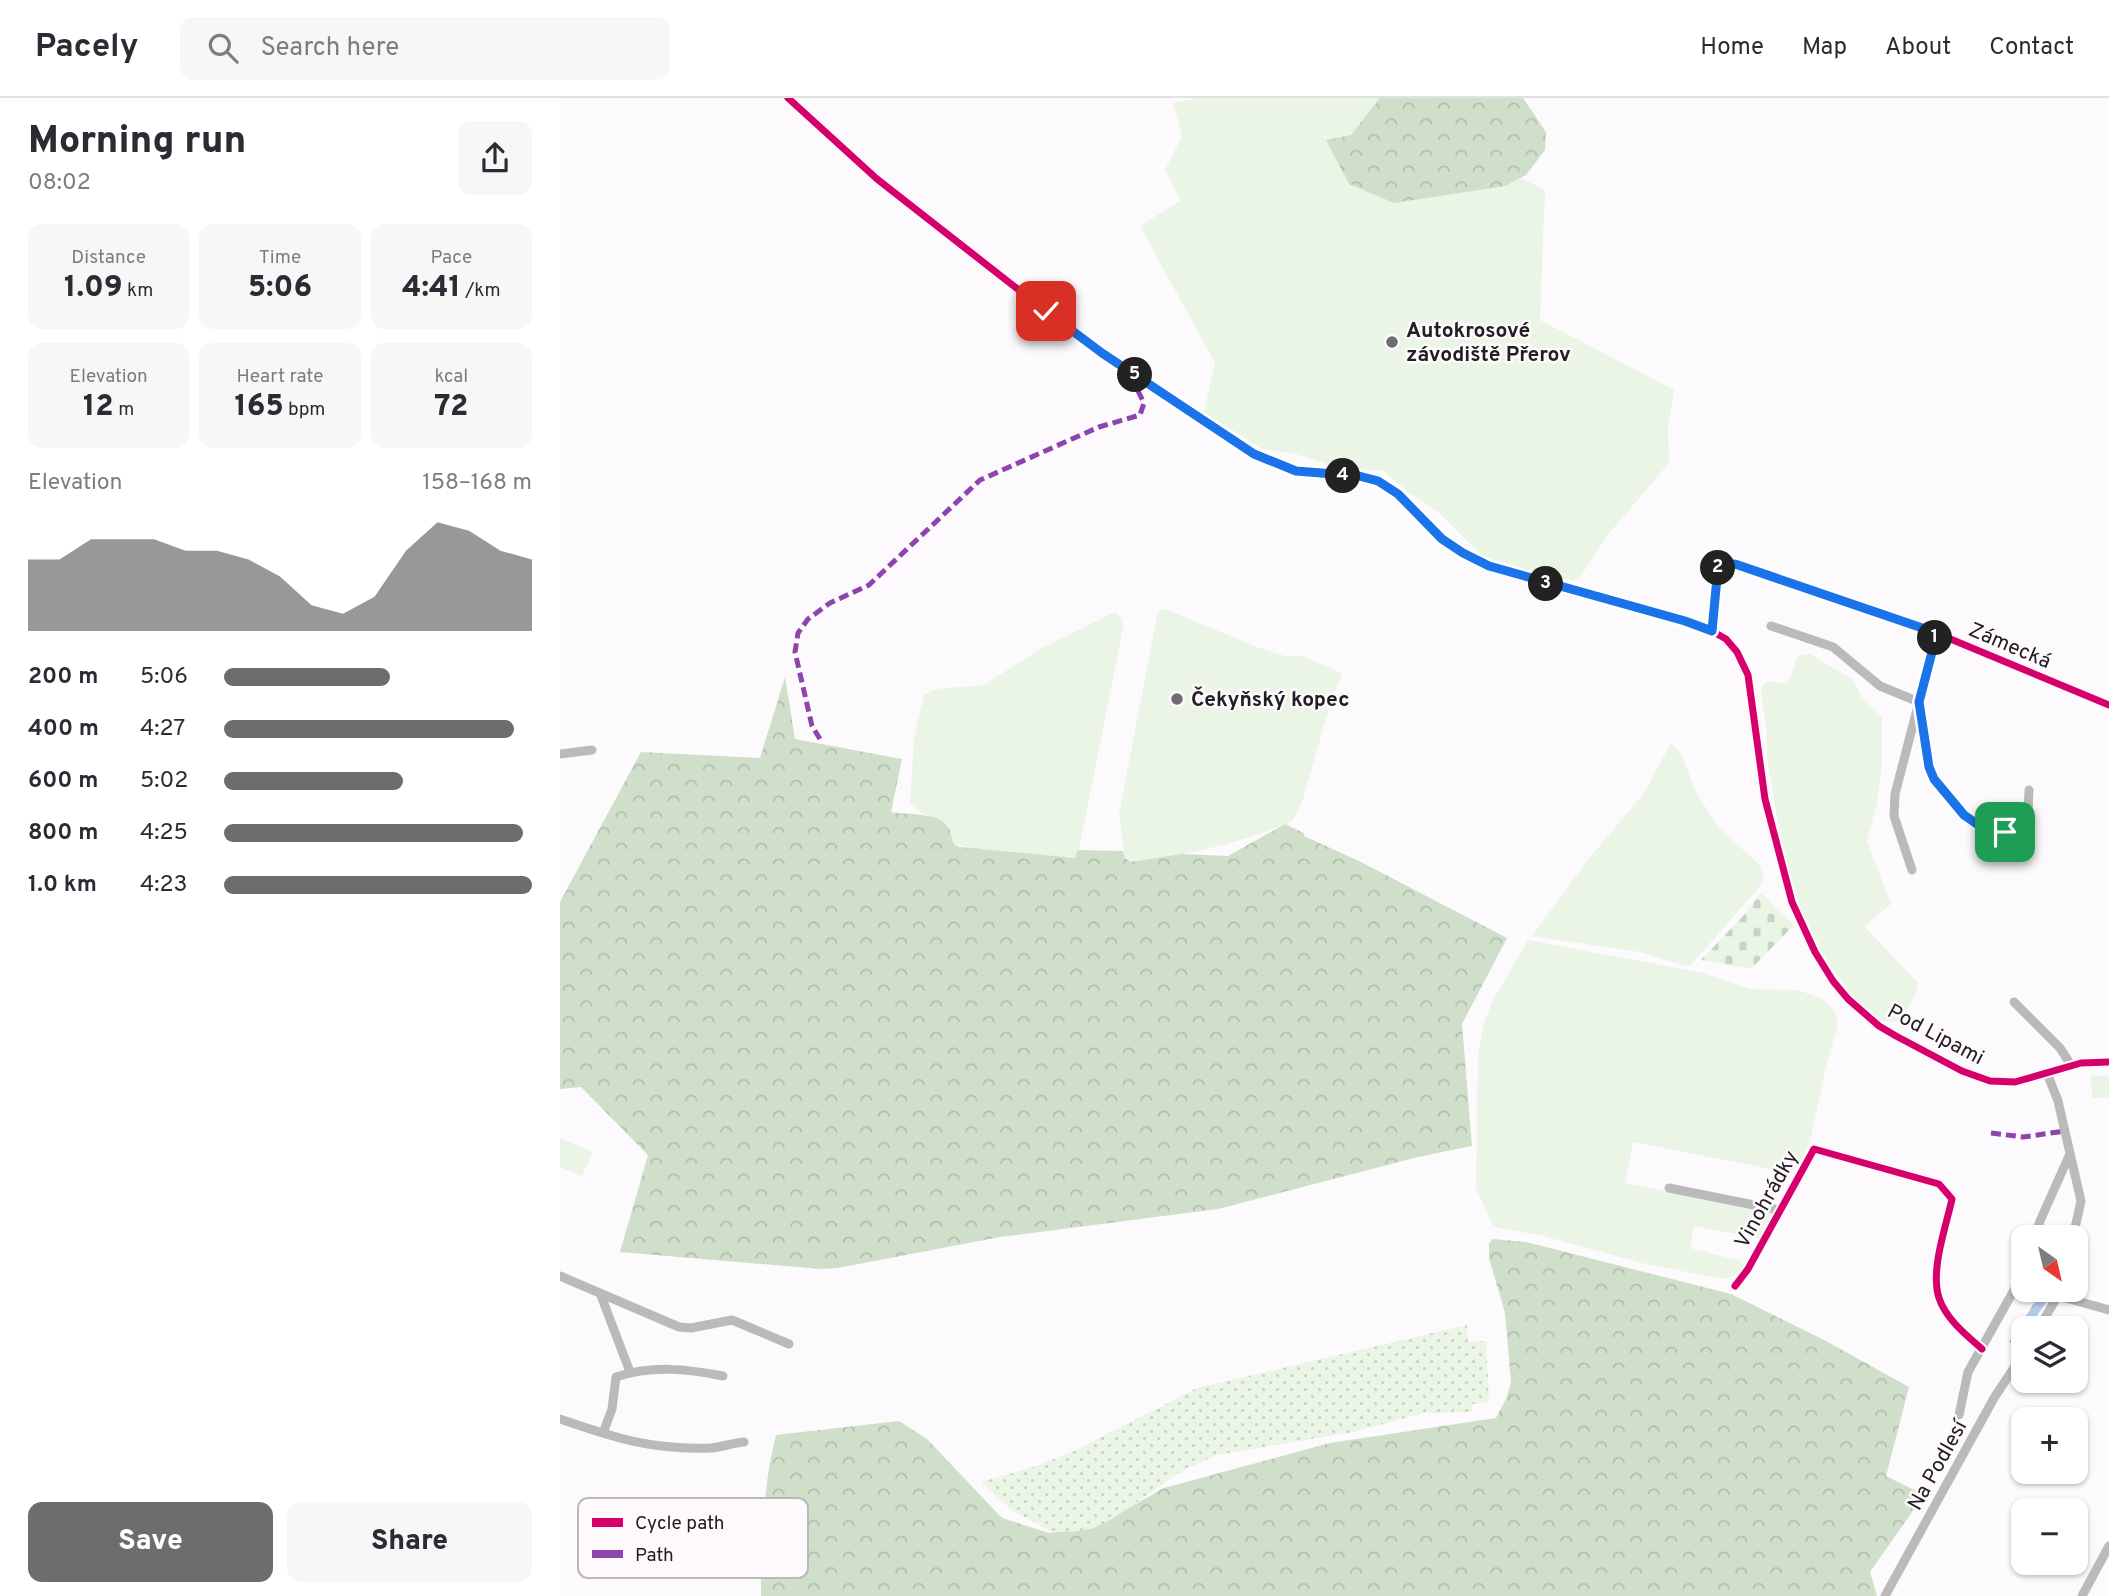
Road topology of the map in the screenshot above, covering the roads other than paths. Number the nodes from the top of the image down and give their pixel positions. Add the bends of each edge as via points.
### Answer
1 (788, 98) edge
2 (1771, 626) dead end
3 (1712, 631) junction
4 (1937, 633) junction
5 (1919, 702) junction
6 (2109, 705) edge
7 (592, 750) dead end
8 (560, 754) edge
9 (2029, 790) dead end
10 (2027, 835) junction
11 (2026, 852) dead end
12 (1912, 870) dead end
13 (2014, 1002) dead end
14 (2109, 1062) edge
15 (2071, 1065) junction
16 (2047, 1073) junction
17 (2069, 1156) junction
18 (1669, 1188) dead end
19 (1779, 1210) junction
20 (2039, 1225) edge
21 (2076, 1225) edge
22 (560, 1276) edge
23 (1735, 1286) dead end
24 (600, 1293) junction
25 (2011, 1299) edge
26 (2086, 1302) edge
27 (2109, 1310) edge
28 (789, 1344) dead end
29 (1982, 1349) junction
30 (630, 1372) junction
31 (2011, 1372) edge
32 (723, 1376) dead end
33 (1959, 1415) dead end
34 (560, 1419) edge
35 (603, 1433) junction
36 (744, 1442) dead end
37 (2109, 1546) edge
38 (1885, 1596) edge
39 (2082, 1596) edge

1 - 3 main road via 877,178 1075,334 1254,454 1296,471 1378,481 1398,494 1436,534 1479,562
2 - 5 street via 1833,648 1880,685
3 - 4 street, Zámecká via 1718,567 1735,564
3 - 16 main road, Pod Lipami via 1733,647 1747,673 1765,799 1792,902 1809,941 1839,989 1887,1031 1975,1077 2006,1083
4 - 5 street
4 - 6 street, Zámecká
5 - 10 street via 1929,767 1942,788 1977,824
5 - 12 street via 1895,794 1894,816
7 - 8 street
9 - 10 street
10 - 11 street
13 - 15 street
14 - 15 main road, Pod Lipami
15 - 16 main road, Pod Lipami
16 - 17 street
17 - 20 street
17 - 21 street via 2081,1201
18 - 19 street, Vinohrádky
19 - 23 street, Vinohrádky
19 - 29 street, Vinohrádky via 1814,1149 1939,1184 1952,1199 1937,1268 1939,1298 1959,1329
22 - 24 street
24 - 28 street via 679,1327 732,1320
24 - 30 street
25 - 29 street
26 - 27 street
29 - 33 street via 1968,1372
30 - 32 street via 684,1369
30 - 35 street via 616,1377
31 - 38 street, Na Podlesí
34 - 35 street
35 - 36 street via 654,1446 715,1447
37 - 39 street

